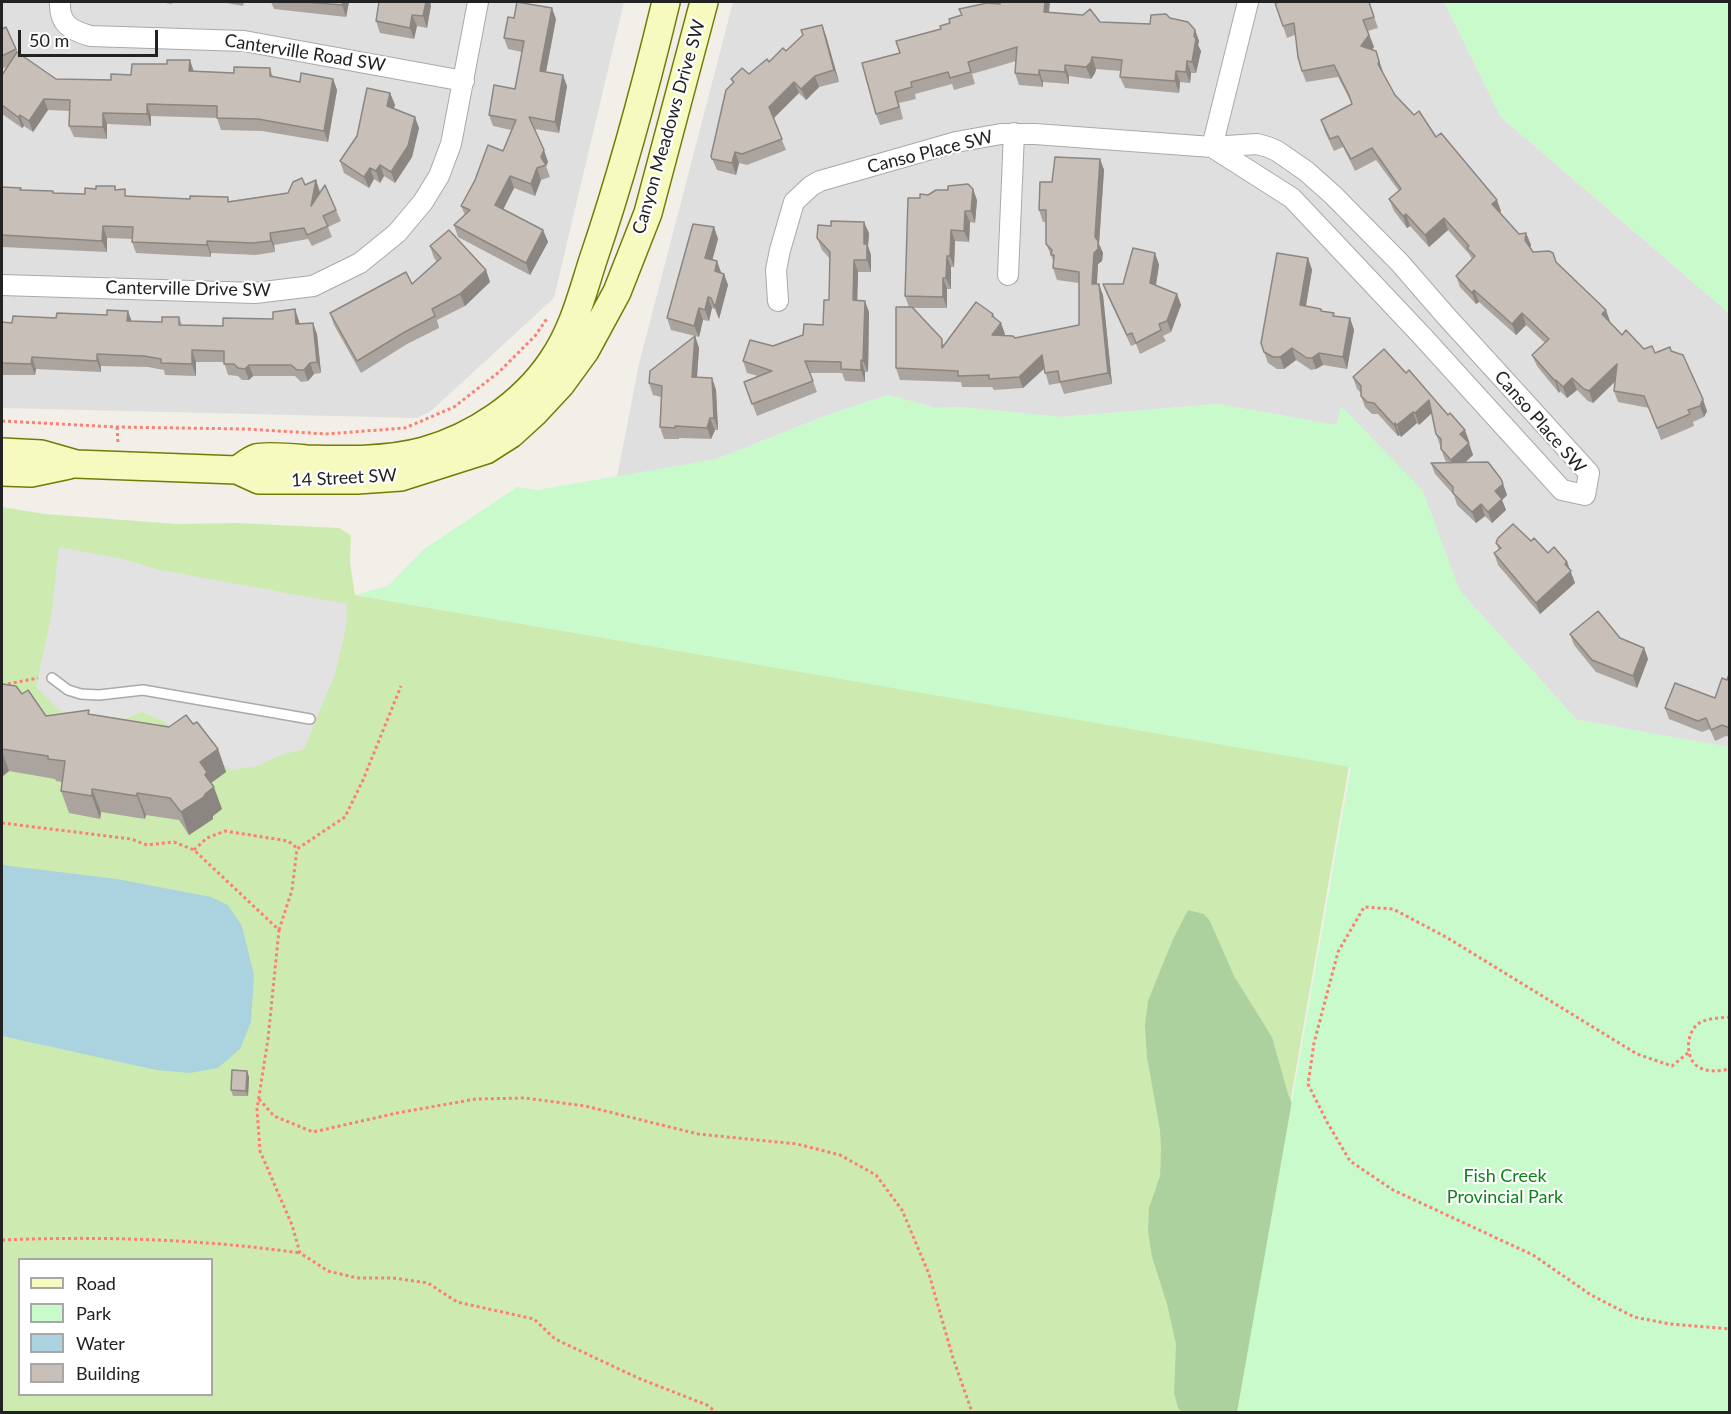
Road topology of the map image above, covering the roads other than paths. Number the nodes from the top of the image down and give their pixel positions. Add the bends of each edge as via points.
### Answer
1 (60, 2) edge
2 (478, 2) edge
3 (666, 2) edge
4 (704, 2) edge
5 (1248, 2) edge
6 (464, 81) junction
7 (1014, 133) junction
8 (1212, 147) junction
9 (1008, 274) dead end
10 (2, 285) edge
11 (778, 301) dead end
12 (1446, 316) junction
13 (1424, 337) junction
14 (482, 439) junction
15 (2, 452) edge
16 (76, 464) junction
17 (2, 472) edge
18 (52, 678) road end
19 (310, 718) dead end

1 - 6 street, Canterville Road SW via 62,22 90,36 244,41
2 - 6 street, Canterville Drive SW
3 - 14 main road, Canyon Meadows Drive SW via 612,207 573,321 553,361 503,411
4 - 14 main road, Canyon Meadows Drive SW via 648,213 617,292 585,351 561,384 510,434
5 - 8 street
6 - 10 street, Canterville Drive SW via 451,144 439,176 423,202 397,233 360,263 314,286 255,293
7 - 8 street, Canso Place SW
7 - 9 street
7 - 11 street, Canso Place SW via 956,142 811,186 794,202 780,250 776,270
8 - 12 street, Canso Place SW via 1257,144 1277,151 1306,171 1400,263
8 - 13 street, Canso Place SW via 1292,198
12 - 13 street
12 - 13 street, Canso Place SW via 1589,473 1585,495 1562,490
14 - 16 main road, 14 Street SW via 401,477 357,480 259,480 237,470
15 - 16 main road, 14 Street SW via 41,454
16 - 17 main road, 14 Street SW via 31,473
18 - 19 lane via 81,694 143,690

